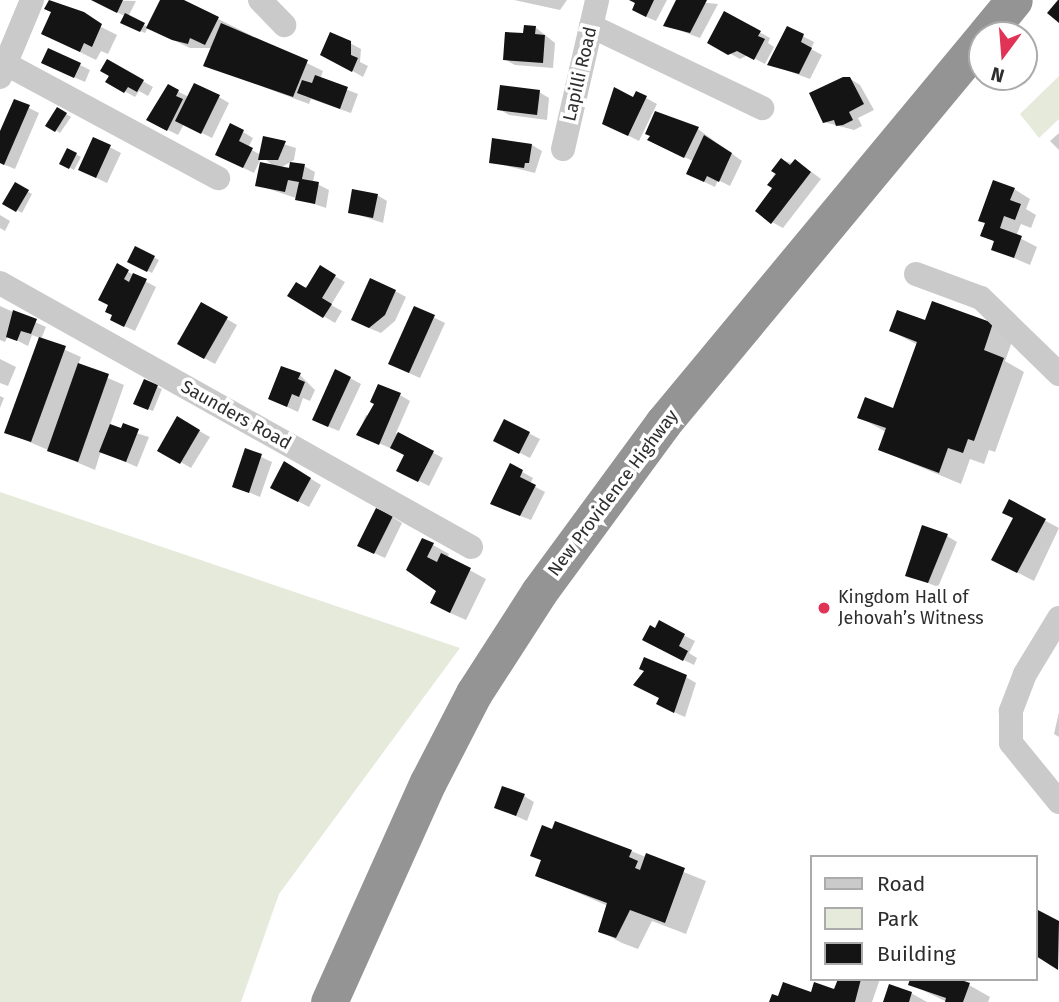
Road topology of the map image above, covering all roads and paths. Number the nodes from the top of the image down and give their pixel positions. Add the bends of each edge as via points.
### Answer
1 (32, 0) edge
2 (260, 0) edge
3 (597, 0) edge
4 (1014, 0) edge
5 (997, 21) edge
6 (284, 25) dead end
7 (591, 26) junction
8 (968, 56) edge
9 (4, 62) edge
10 (762, 108) dead end
11 (562, 149) dead end
12 (218, 177) dead end
13 (916, 274) dead end
14 (0, 282) edge
15 (1059, 374) edge
16 (471, 547) dead end
17 (1059, 618) edge
18 (1059, 802) edge
19 (329, 1002) edge

1 - 9 street
2 - 6 street
3 - 7 street, Lapilli Road
4 - 5 highway
7 - 10 street
7 - 11 street, Lapilli Road
8 - 19 highway, New Providence Highway via 663,423 539,593 474,693 428,782
9 - 12 street
13 - 15 street via 981,298
14 - 16 street, Saunders Road
17 - 18 street via 1025,674 1011,711 1011,743

